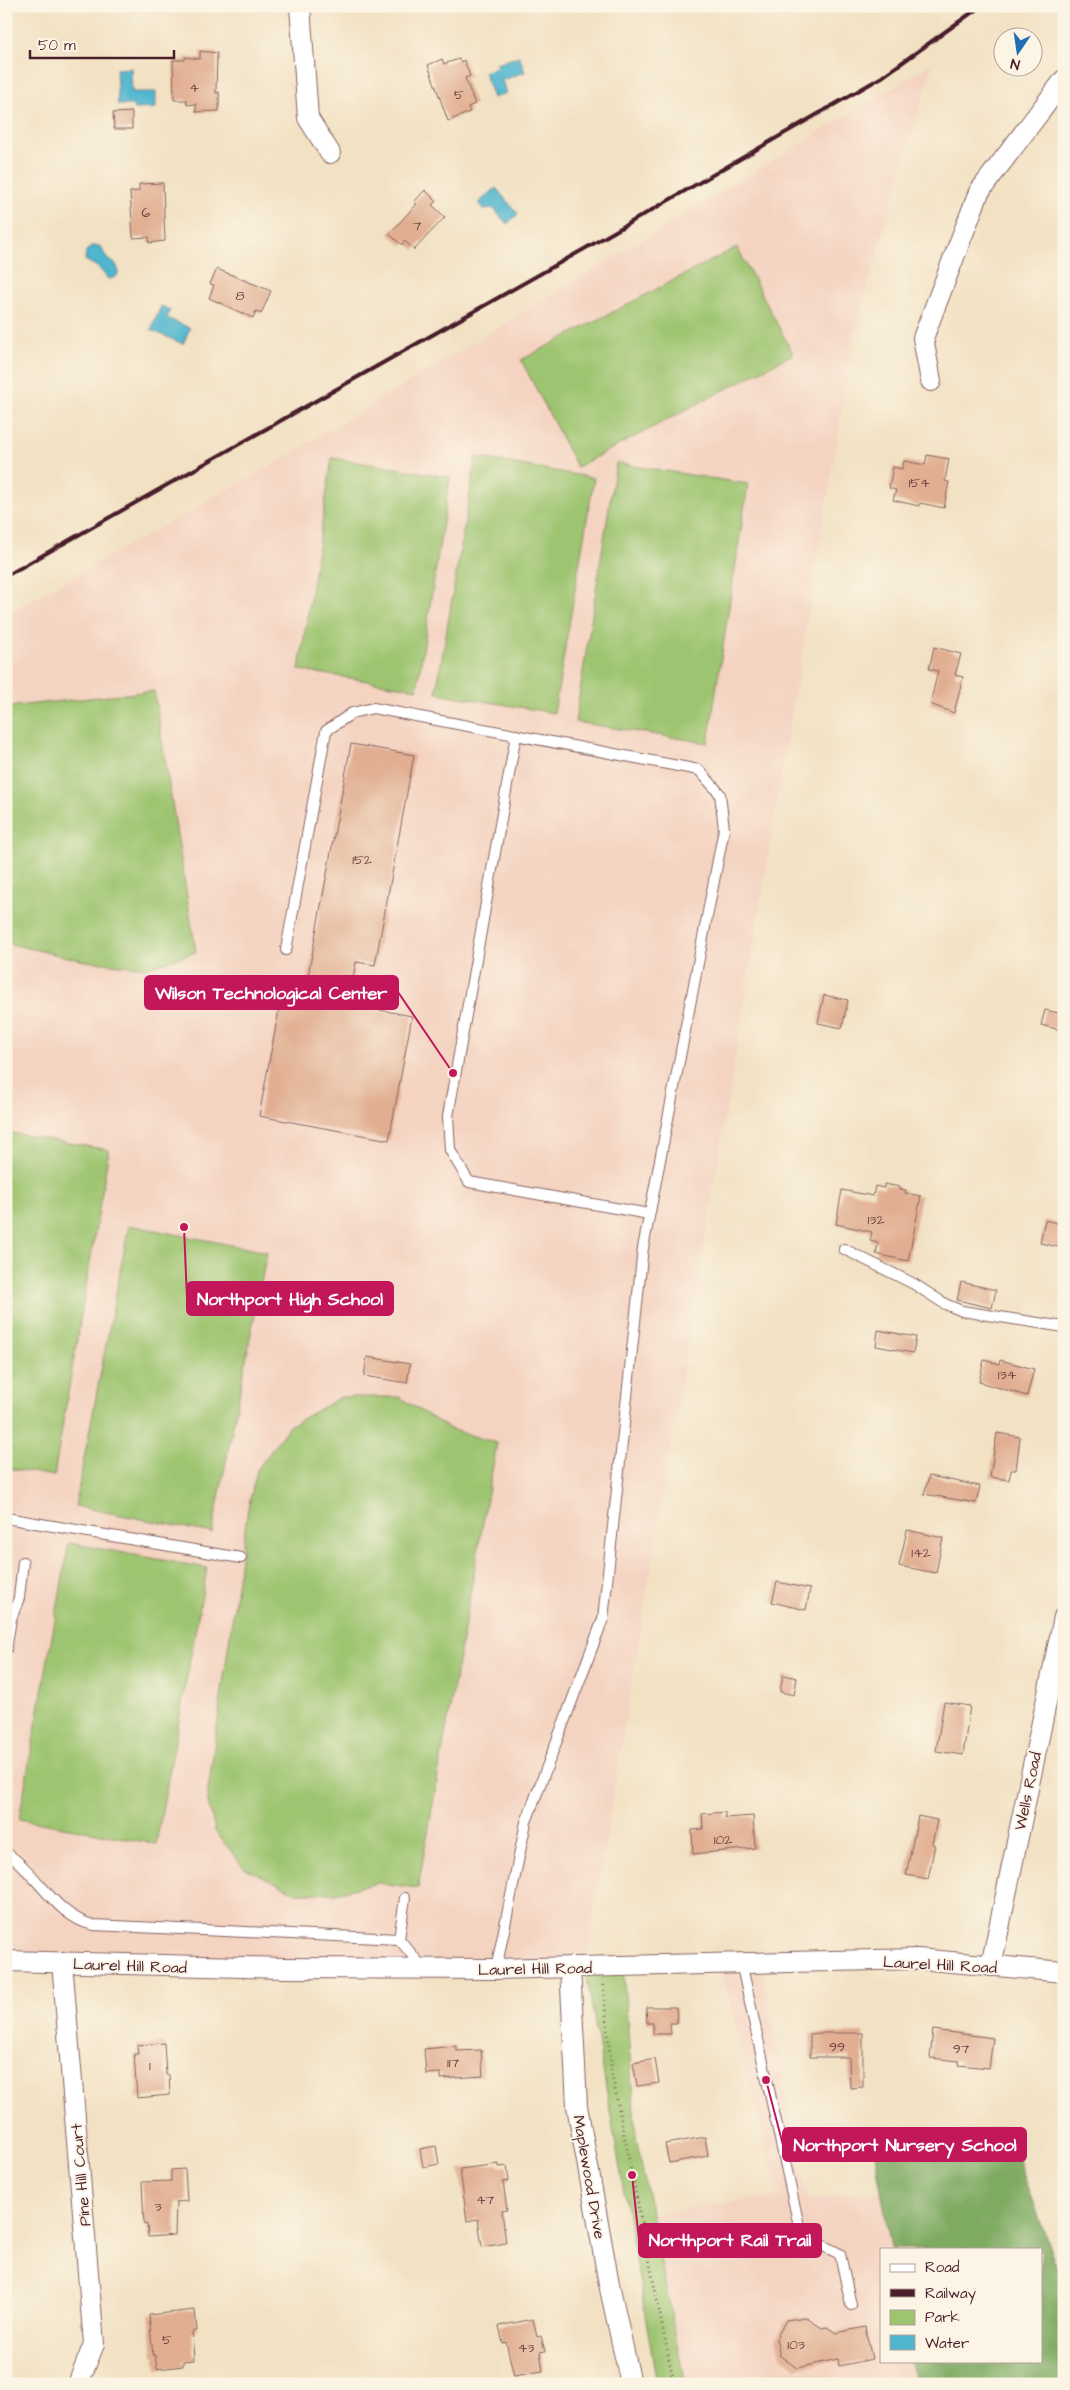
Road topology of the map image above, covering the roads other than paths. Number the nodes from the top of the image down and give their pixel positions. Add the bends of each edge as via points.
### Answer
1 (300, 6) edge
2 (1064, 80) edge
3 (330, 153) dead end
4 (931, 381) dead end
5 (516, 735) junction
6 (286, 950) dead end
7 (649, 1214) junction
8 (844, 1249) dead end
9 (1064, 1327) edge
10 (6, 1518) edge
11 (241, 1558) dead end
12 (23, 1562) dead end
13 (1064, 1616) edge
14 (6, 1650) edge
15 (6, 1854) edge
16 (405, 1898) dead end
17 (398, 1939) junction
18 (6, 1961) edge
19 (62, 1962) junction
20 (741, 1962) junction
21 (991, 1966) junction
22 (570, 1967) junction
23 (424, 1969) junction
24 (496, 1969) junction
25 (1064, 1972) edge
26 (851, 2305) dead end
27 (78, 2384) edge
28 (631, 2384) edge

1 - 3 street via 308,118
2 - 4 street via 979,192 922,338
5 - 6 lane via 373,708 352,713 326,731
5 - 7 lane via 448,1116 450,1150 469,1182
5 - 7 lane via 699,770 720,794 724,829
7 - 24 lane via 603,1620 526,1822
8 - 9 lane via 962,1311
10 - 11 lane
12 - 14 lane via 19,1598 11,1619
13 - 21 street, Wells Road
15 - 17 lane via 18,1861 63,1910 79,1922
16 - 17 lane
17 - 23 lane
18 - 19 street, Laurel Hill Road
19 - 23 street, Laurel Hill Road
19 - 27 street, Pine Hill Court via 94,2344
20 - 21 street, Laurel Hill Road via 918,1959
20 - 22 street, Laurel Hill Road
20 - 26 lane via 801,2235 840,2254
21 - 25 street, Laurel Hill Road
22 - 24 street, Laurel Hill Road
22 - 28 street, Maplewood Drive via 577,2106 609,2284
23 - 24 street, Laurel Hill Road

